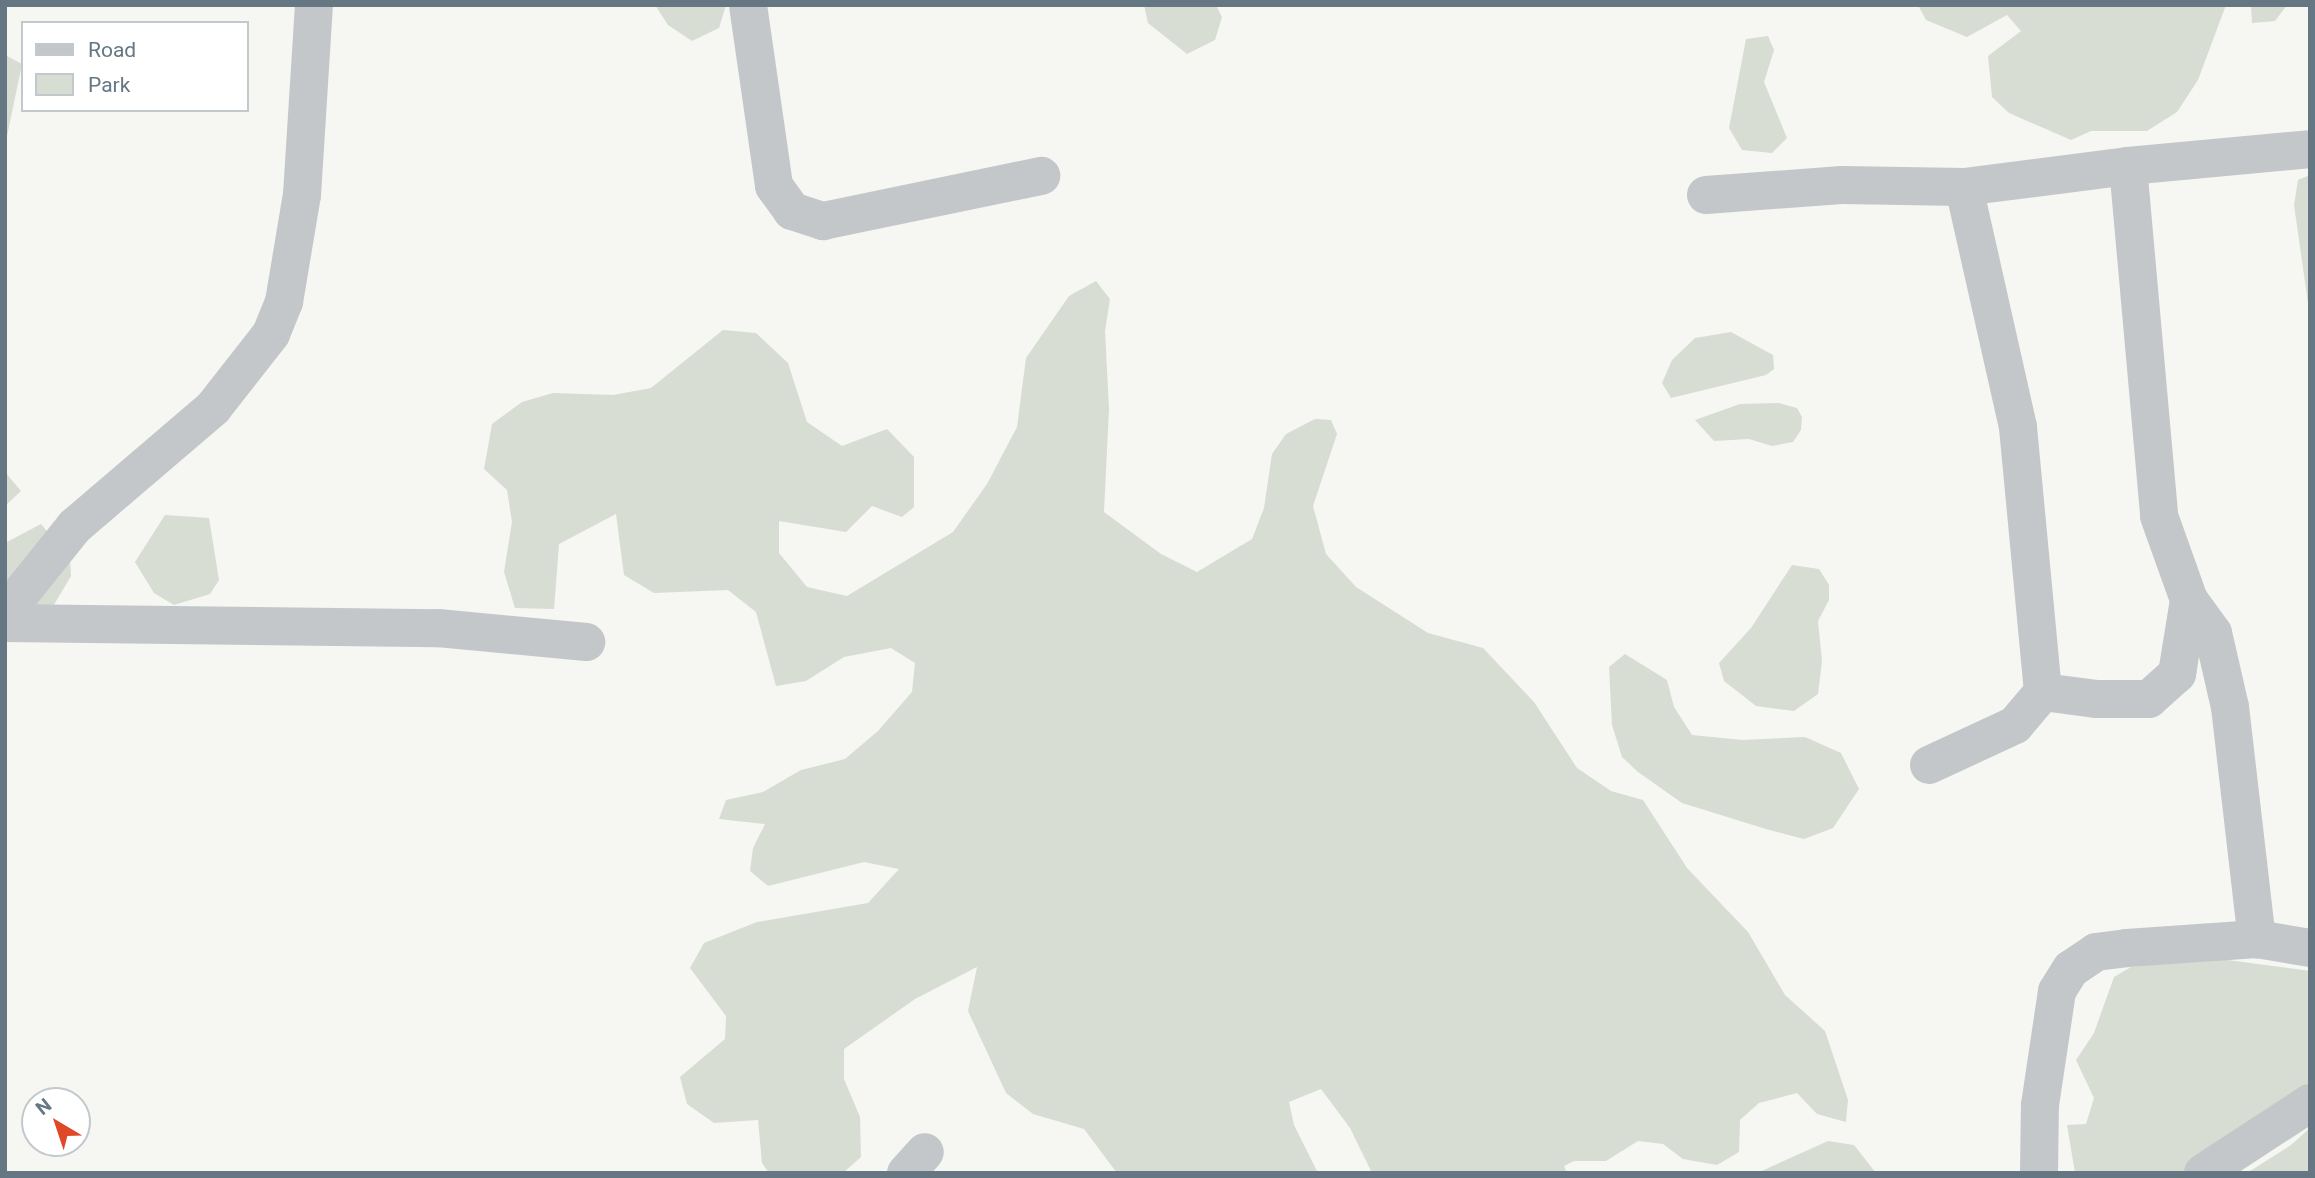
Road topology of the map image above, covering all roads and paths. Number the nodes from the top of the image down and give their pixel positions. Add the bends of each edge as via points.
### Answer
1 (314, 5) edge
2 (748, 5) edge
3 (2310, 149) edge
4 (2128, 166) junction
5 (1041, 176) dead end
6 (1964, 187) junction
7 (1706, 195) dead end
8 (2189, 600) junction
9 (5, 613) edge
10 (5, 623) edge
11 (586, 642) dead end
12 (2043, 692) junction
13 (1929, 765) dead end
14 (2257, 939) junction
15 (2310, 948) edge
16 (2310, 1103) edge
17 (2039, 1173) edge
18 (2203, 1173) edge

1 - 9 street via 302,195 284,302 271,334 213,408 75,526
2 - 5 street via 774,186 792,212 823,221
3 - 4 street
4 - 6 street
4 - 8 street via 2159,516
6 - 7 street via 1842,185
6 - 12 street via 2018,427
8 - 12 street via 2177,674 2149,699
8 - 14 street via 2213,633 2230,707
10 - 11 street via 439,628
12 - 13 street via 2015,725
14 - 15 street
14 - 17 street via 2096,952 2071,968 2057,990 2040,1105
16 - 18 street

